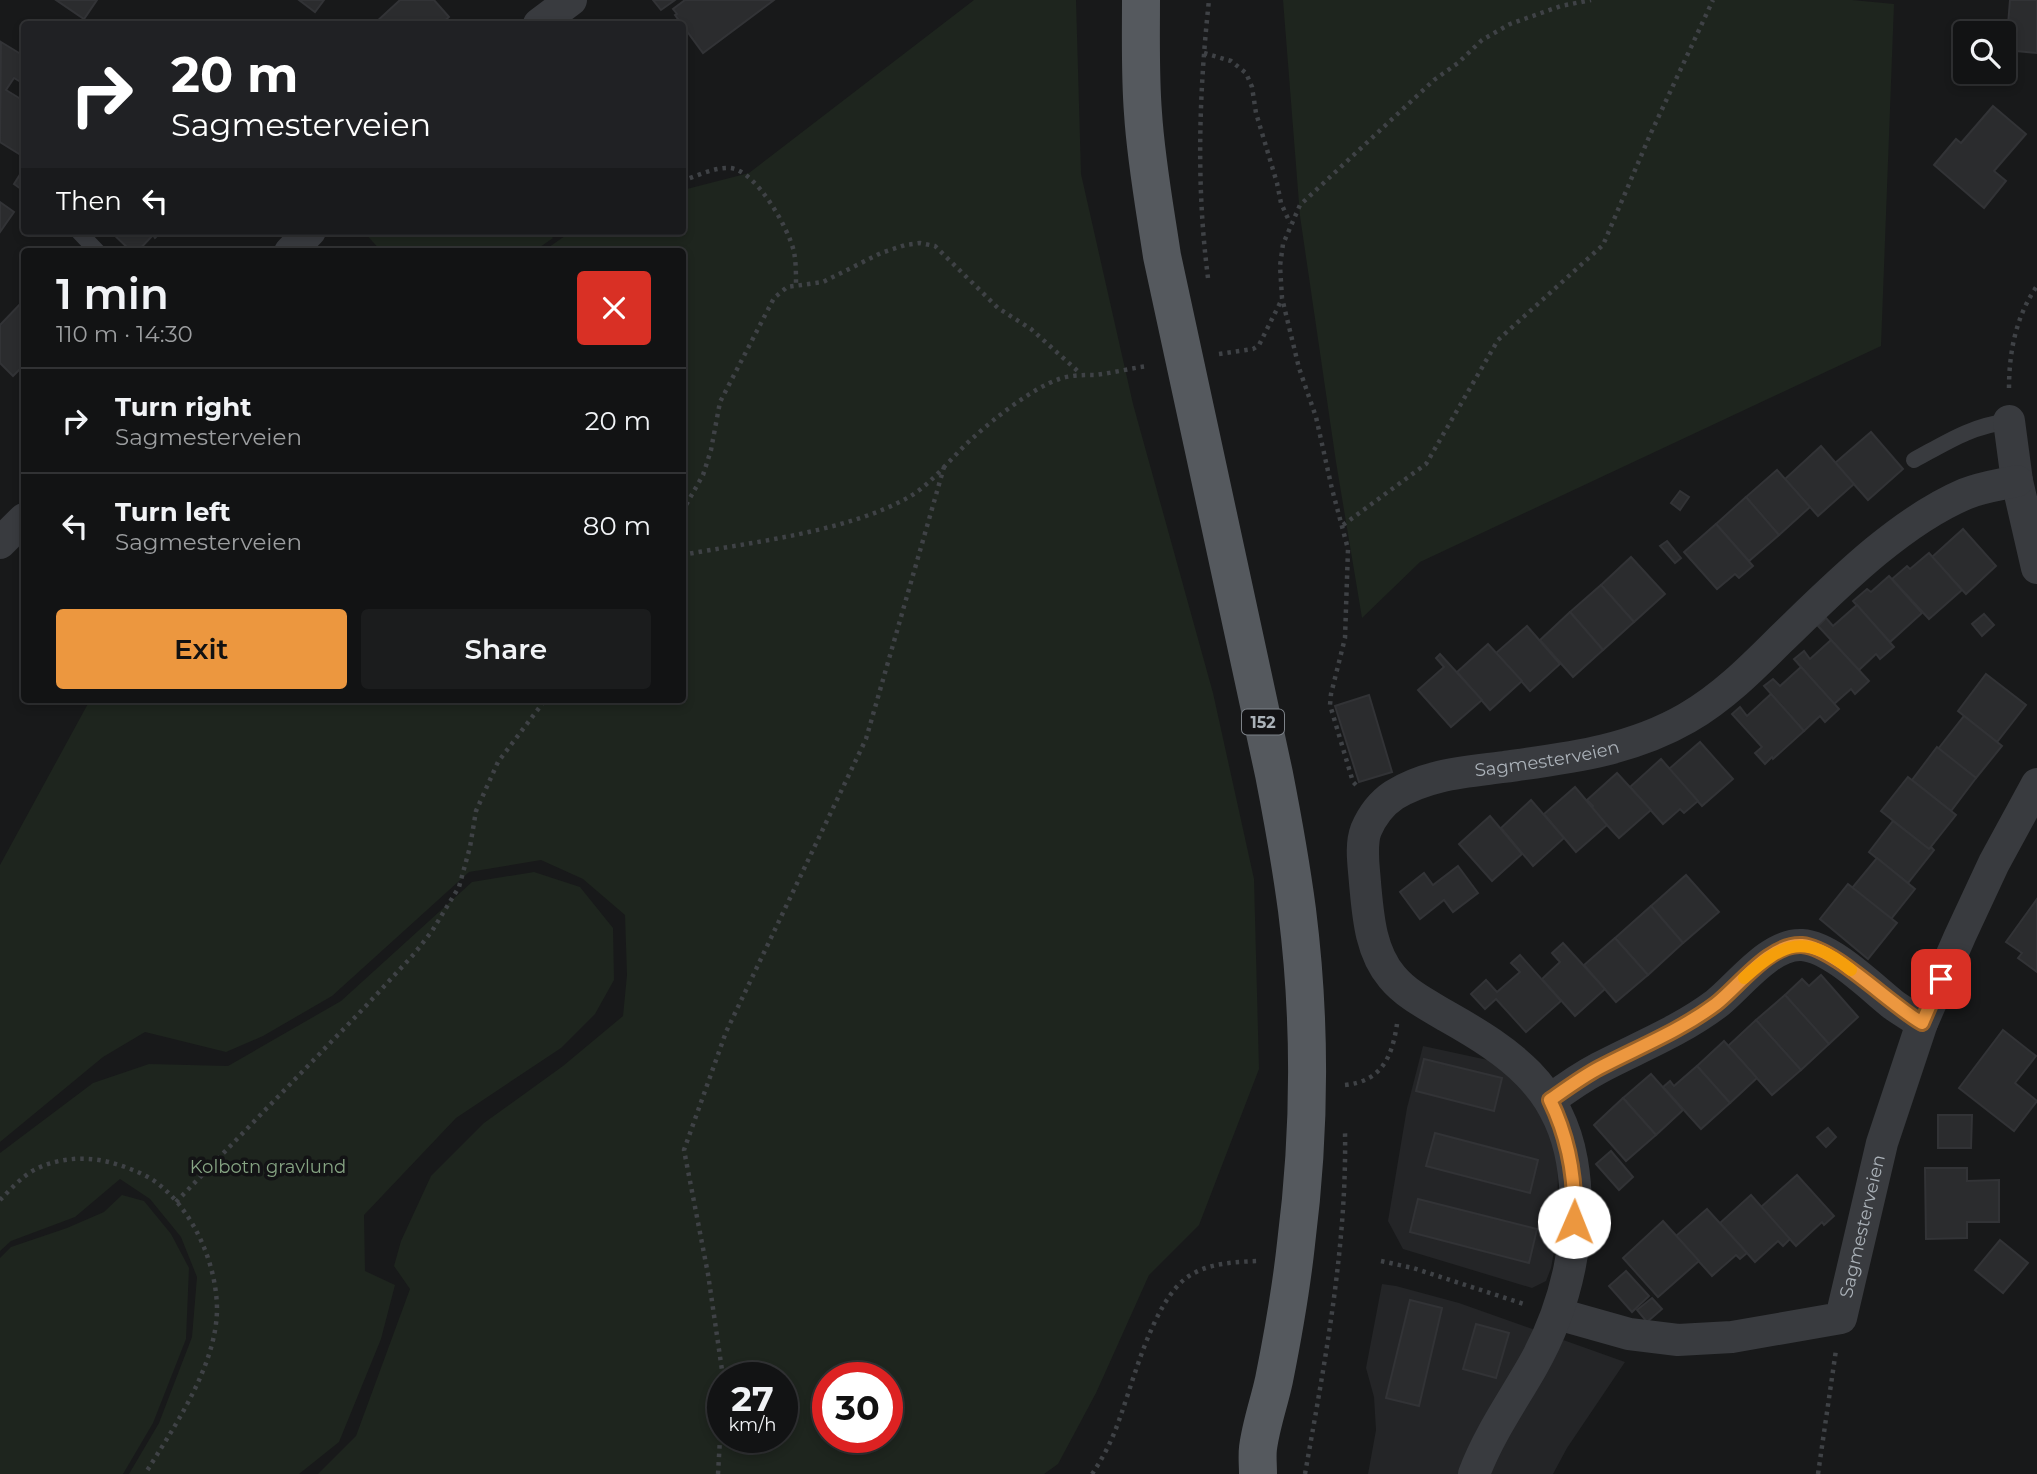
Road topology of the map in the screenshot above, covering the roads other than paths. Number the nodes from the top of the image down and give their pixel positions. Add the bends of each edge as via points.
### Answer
1 (571, 0) edge
2 (1141, 0) edge
3 (543, 21) edge
4 (82, 235) edge
5 (306, 235) edge
6 (94, 248) edge
7 (294, 248) edge
8 (2009, 421) joint
9 (1914, 460) dead end
10 (2017, 481) junction
11 (21, 522) edge
12 (0, 543) edge
13 (2037, 568) edge
14 (2037, 784) edge
15 (1922, 1023) junction
16 (1550, 1100) junction
17 (1558, 1314) junction
18 (1253, 1466) edge
19 (1474, 1474) edge

1 - 3 street
2 - 18 main road, 152 via 1143,114 1162,256 1274,774 1303,969 1306,1087 1299,1219 1281,1345
4 - 6 lane
5 - 7 street
8 - 9 lane via 1962,433
8 - 10 street
10 - 13 street
10 - 16 street, Sagmesterveien via 1964,495 1919,520 1851,573 1728,688 1672,727 1593,754 1436,777 1408,788 1379,808 1365,833 1364,866 1368,918 1389,974 1419,1000 1509,1055
11 - 12 street
14 - 15 street, Sagmesterveien via 1994,863
15 - 16 street via 1828,955 1802,945 1782,948 1694,1020 1598,1068
15 - 17 street, Sagmesterveien via 1882,1143 1841,1318 1732,1337 1678,1340 1629,1334
16 - 17 street, Sagmesterveien via 1571,1157 1576,1194 1572,1253
17 - 19 street, Sagmesterveien

